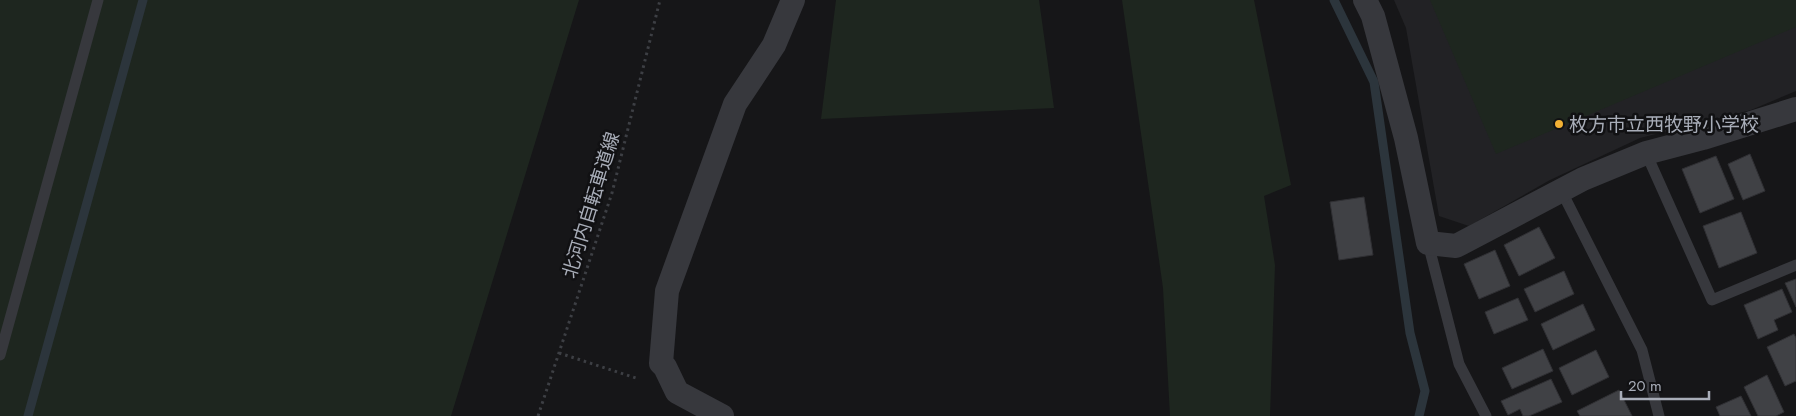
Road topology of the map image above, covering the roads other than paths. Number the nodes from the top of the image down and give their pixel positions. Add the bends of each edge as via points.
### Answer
1 (98, 0) edge
2 (793, 0) edge
3 (1364, 0) edge
4 (1796, 109) edge
5 (1646, 153) junction
6 (1561, 190) junction
7 (1428, 243) junction
8 (1796, 266) edge
9 (0, 355) edge
10 (722, 416) edge
11 (1486, 416) edge
12 (1659, 416) edge

1 - 9 lane
2 - 10 street via 774,45 735,104 668,291 660,363 677,392
3 - 7 street via 1373,16 1406,138
4 - 5 street
5 - 6 street
5 - 8 lane via 1712,300
6 - 7 street via 1456,246
6 - 12 lane via 1642,350
7 - 11 lane via 1459,364

